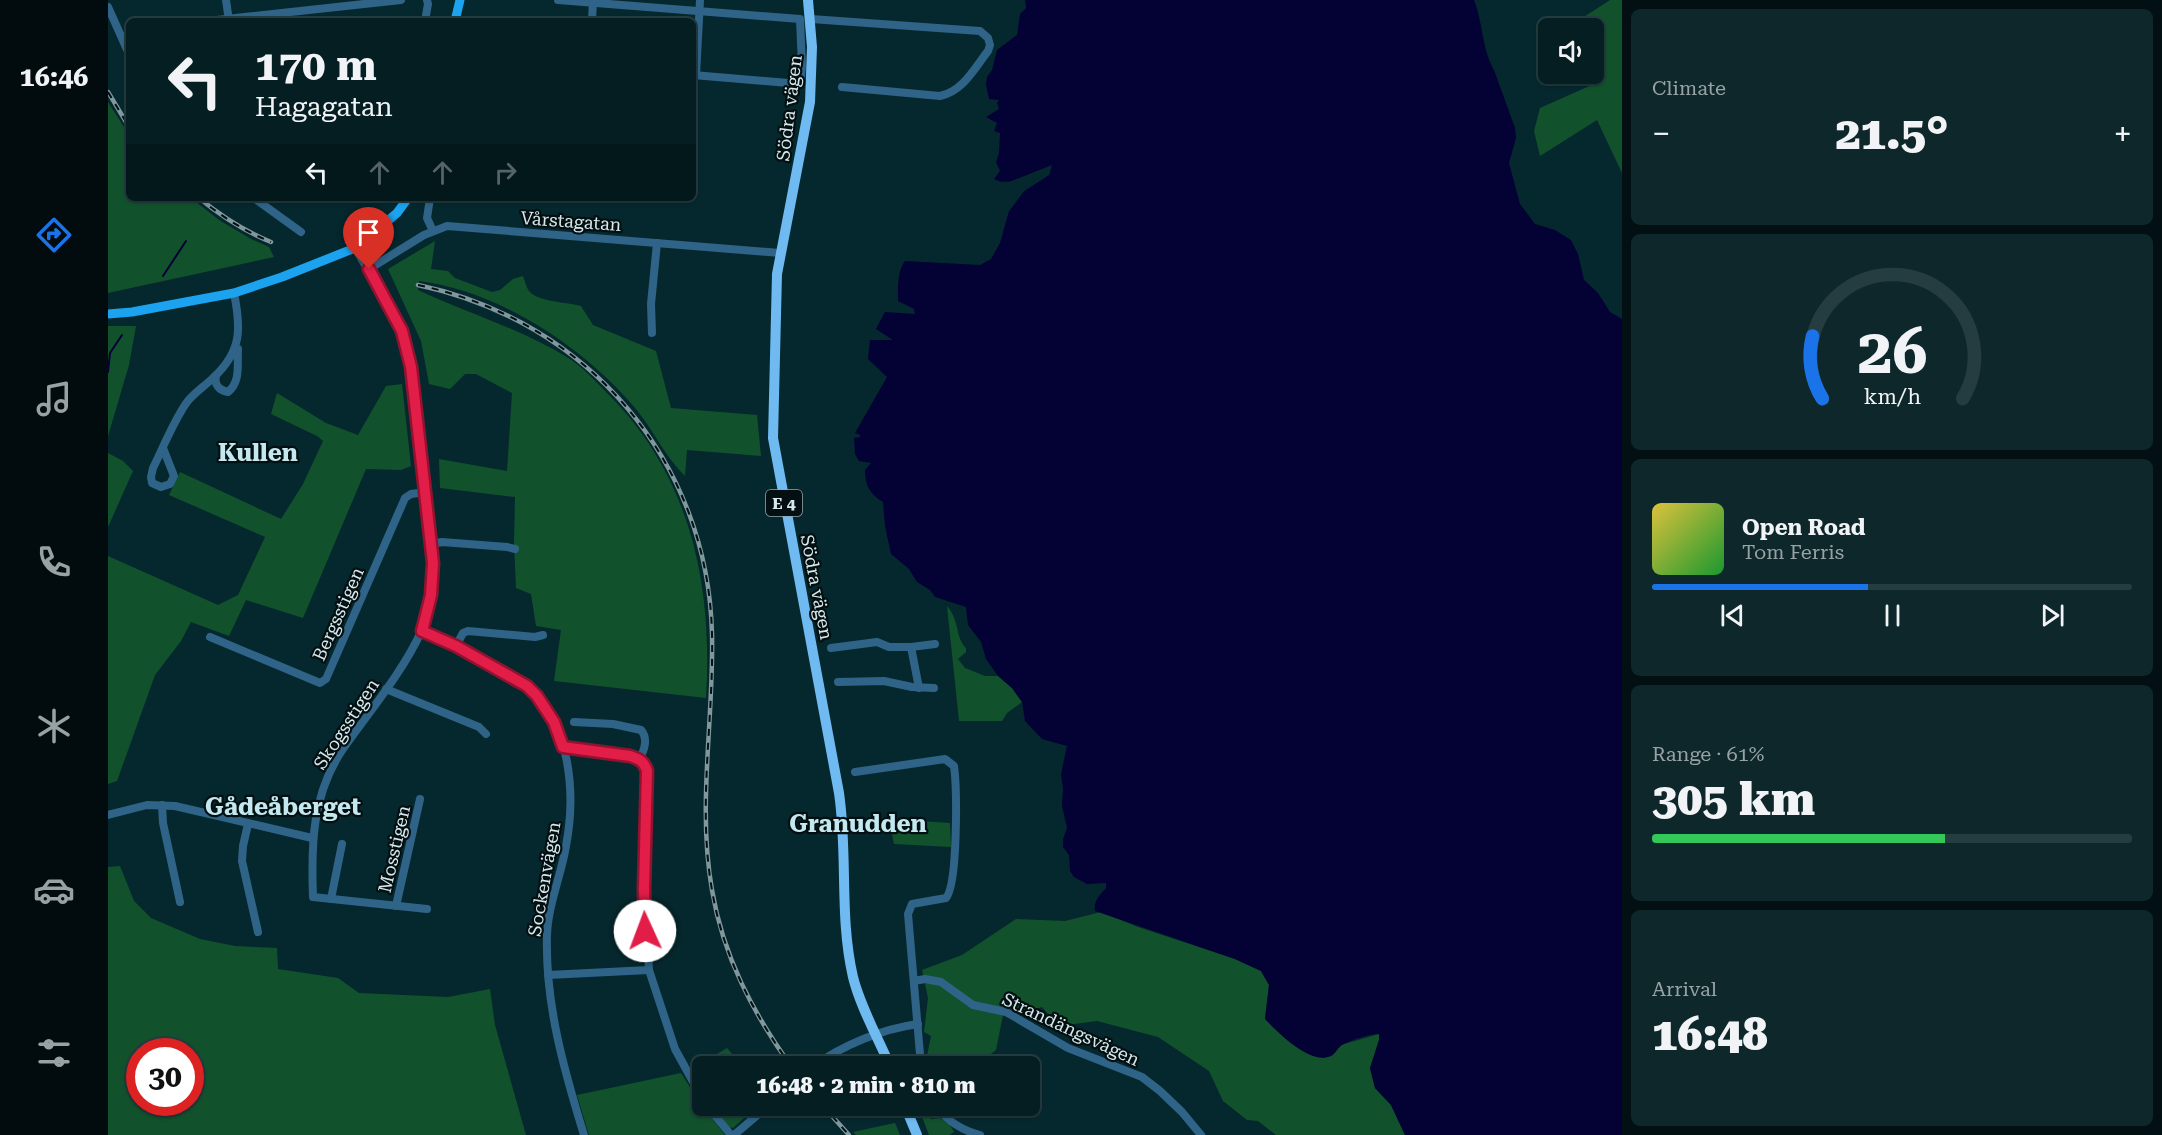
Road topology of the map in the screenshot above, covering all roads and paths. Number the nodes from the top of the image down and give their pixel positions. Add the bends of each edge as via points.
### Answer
1 (226, 0) edge
2 (401, 0) edge
3 (427, 0) edge
4 (460, 0) edge
5 (558, 0) edge
6 (700, 0) edge
7 (808, 0) edge
8 (593, 1) edge
9 (108, 7) edge
10 (700, 11) junction
11 (229, 18) edge
12 (238, 18) edge
13 (426, 18) edge
14 (456, 18) edge
15 (592, 18) edge
16 (806, 19) junction
17 (126, 46) edge
18 (696, 54) edge
19 (696, 75) edge
20 (842, 87) dead end
21 (258, 201) edge
22 (406, 201) edge
23 (430, 201) edge
24 (433, 231) junction
25 (301, 232) dead end
26 (657, 243) junction
27 (355, 248) junction
28 (780, 254) junction
29 (369, 269) junction
30 (234, 293) junction
31 (108, 314) edge
32 (652, 333) dead end
33 (238, 343) junction
34 (216, 376) junction
35 (163, 448) junction
36 (426, 492) junction
37 (431, 544) junction
38 (515, 549) dead end
39 (422, 631) junction
40 (543, 635) dead end
41 (210, 637) dead end
42 (935, 644) dead end
43 (456, 646) junction
44 (911, 647) junction
45 (831, 648) dead end
46 (838, 682) dead end
47 (920, 687) junction
48 (934, 688) dead end
49 (386, 689) junction
50 (574, 722) dead end
51 (486, 734) dead end
52 (563, 747) junction
53 (639, 759) junction
54 (855, 772) dead end
55 (420, 799) dead end
56 (162, 805) junction
57 (108, 815) edge
58 (248, 824) junction
59 (312, 838) junction
60 (342, 844) dead end
61 (331, 899) junction
62 (180, 902) dead end
63 (396, 906) junction
64 (427, 909) dead end
65 (258, 932) dead end
66 (649, 970) junction
67 (548, 975) junction
68 (914, 981) junction
69 (918, 1024) junction
70 (877, 1036) junction
71 (830, 1056) edge
72 (886, 1056) edge
73 (920, 1056) edge
74 (692, 1080) edge
75 (716, 1116) edge
76 (756, 1116) edge
77 (909, 1116) edge
78 (944, 1116) edge
79 (584, 1135) edge
80 (732, 1135) edge
81 (917, 1135) edge
82 (980, 1135) edge
83 (1201, 1135) edge

1 - 11 street
2 - 12 street
3 - 13 street
4 - 14 main road
5 - 8 street
6 - 10 street
7 - 16 highway, Södra vägen / E 4
8 - 10 street
8 - 15 street
9 - 17 street
10 - 16 street
10 - 18 street
16 - 19 street via 800,84
16 - 20 street via 980,32 988,38 988,51 962,85 948,94
16 - 28 highway, Södra vägen / E 4 via 813,66 810,102
21 - 25 street
22 - 27 main road
23 - 24 street via 427,218
24 - 26 street, Vårstagatan via 447,226
24 - 29 street, Vårstagatan
26 - 28 street, Vårstagatan
26 - 32 street
27 - 29 street
27 - 30 main road
28 - 70 highway, Södra vägen / E 4 via 775,290 772,438 839,793 845,844 847,938 853,977
29 - 36 street via 397,319 406,346
30 - 31 main road
30 - 33 street via 239,317
33 - 34 street
33 - 34 street via 234,387 228,392 218,388
34 - 35 street via 192,396
35 - 35 street via 151,477 152,483 160,487 170,484 174,476
36 - 37 street
36 - 41 street, Bergsstigen via 405,498 326,679 320,683
37 - 38 street
37 - 39 street via 431,595
39 - 43 street, Sockenvägen
39 - 49 street, Skogsstigen
40 - 43 street via 468,631
42 - 44 street
43 - 52 street, Sockenvägen via 527,686 554,722
44 - 45 street via 877,642
44 - 47 street
46 - 47 street via 884,681
47 - 48 street
49 - 51 street via 479,726
49 - 59 street, Skogsstigen via 333,769 321,797
50 - 53 street via 641,729 645,739
52 - 53 street
52 - 67 street, Sockenvägen via 570,809 566,847 547,932
53 - 66 street via 647,771 644,900
54 - 68 street via 945,759 954,766 952,887 946,898 917,902 909,908
55 - 63 street, Mosstigen
56 - 57 street
56 - 58 street
56 - 62 street
58 - 59 street
58 - 65 street via 242,861
59 - 61 street via 313,897
60 - 61 street
61 - 63 street, Mosstigen
63 - 64 street, Mosstigen
66 - 67 street
66 - 74 street via 675,1049
67 - 79 street, Sockenvägen via 559,1049
68 - 69 street
68 - 83 street, Strandängsvägen via 941,982 974,1005 1006,1012 1068,1048 1142,1077 1175,1105
69 - 70 street
69 - 73 street
70 - 71 street
70 - 72 highway, Södra vägen / E 4
75 - 80 street
76 - 80 street
77 - 81 highway
78 - 82 street

